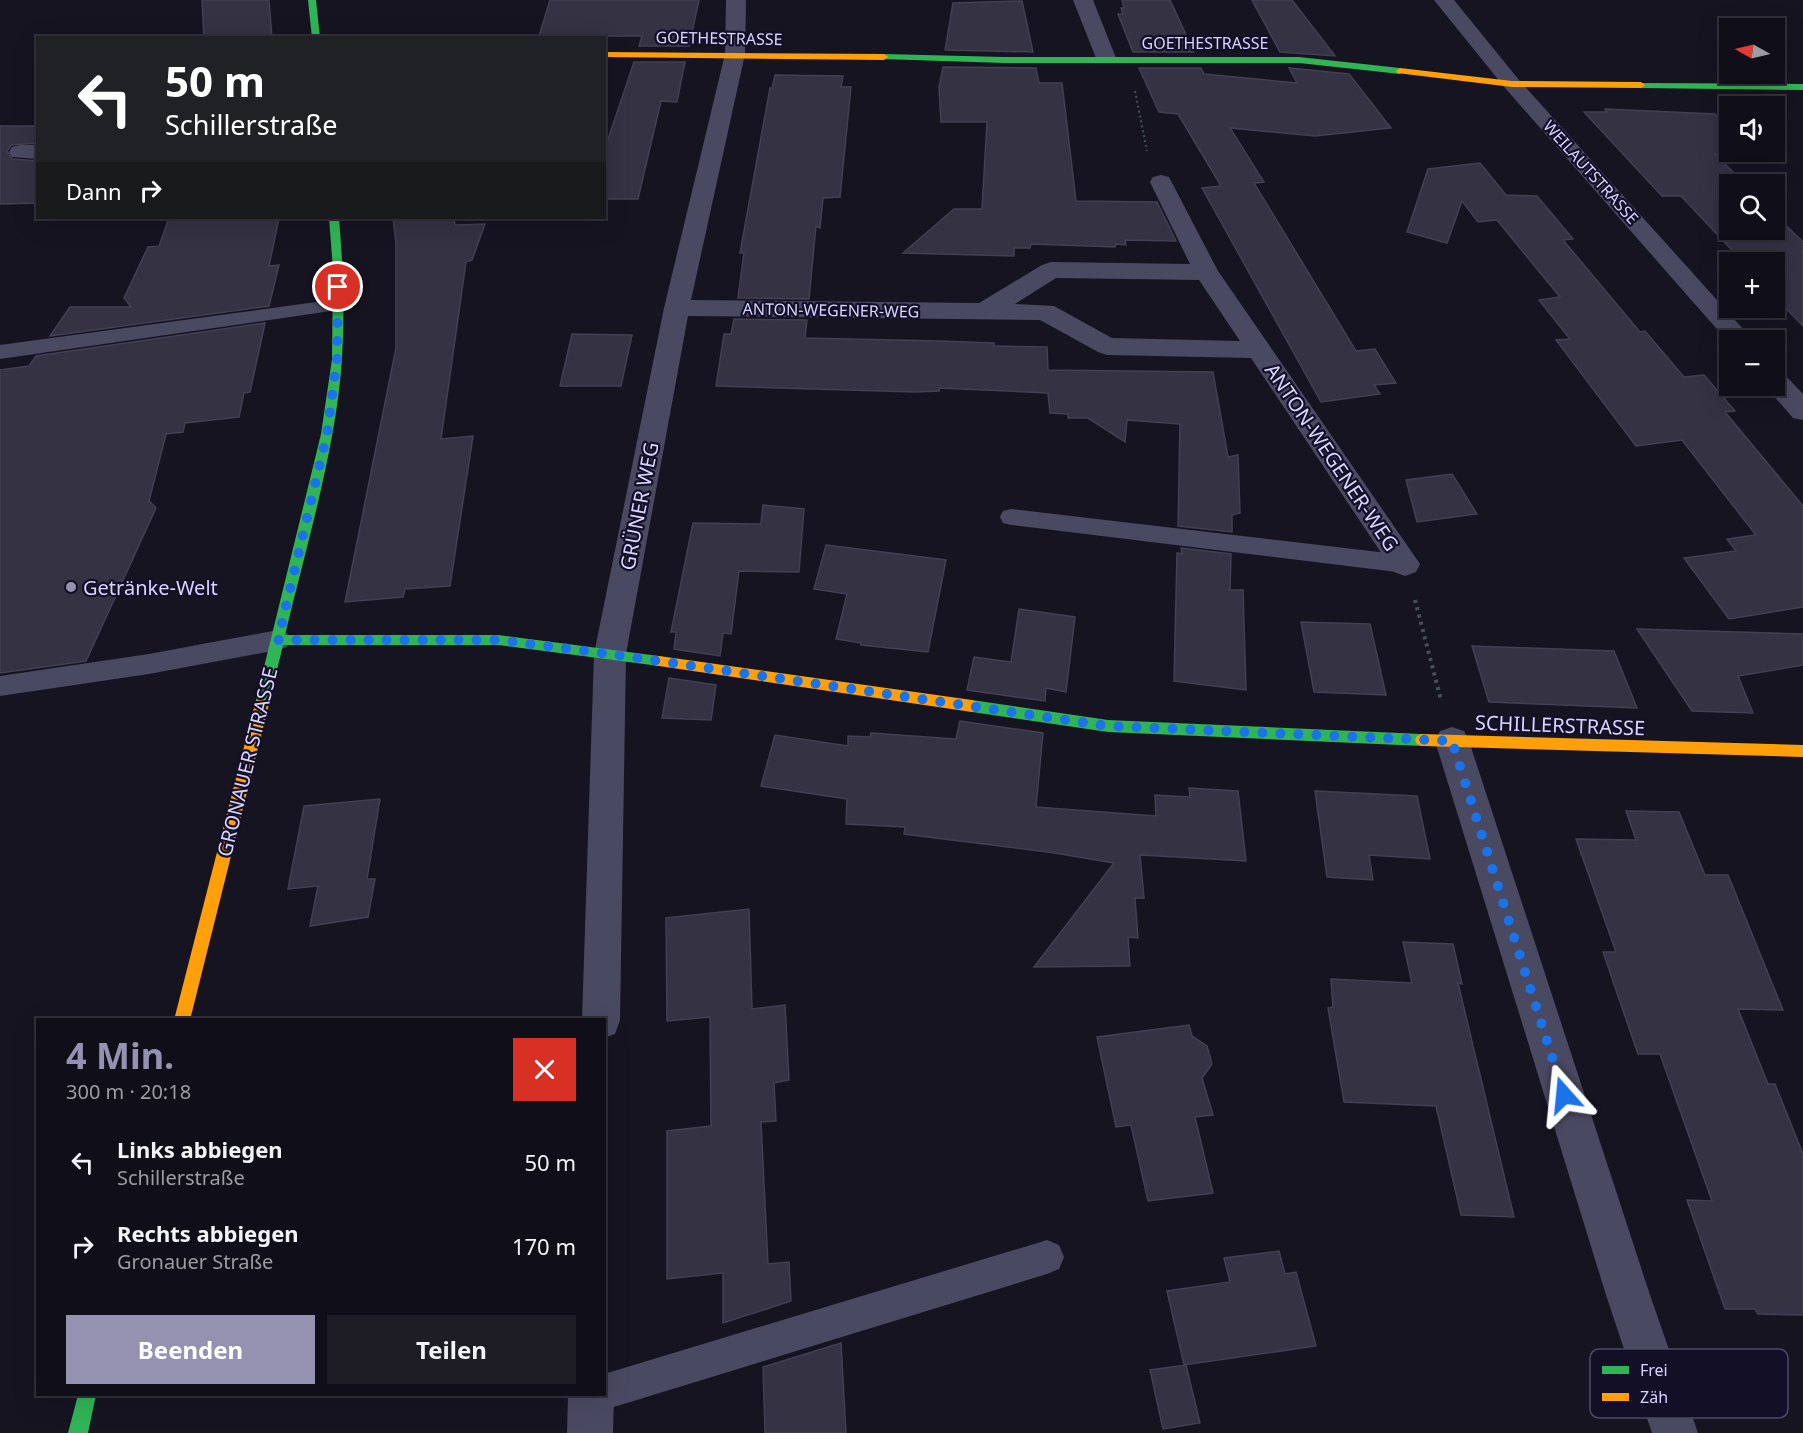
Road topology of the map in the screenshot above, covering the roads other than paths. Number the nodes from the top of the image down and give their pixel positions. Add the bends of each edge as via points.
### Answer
1 (312, 0) edge
2 (736, 0) edge
3 (1083, 0) edge
4 (1444, 0) edge
5 (316, 36) edge
6 (606, 54) edge
7 (735, 54) junction
8 (1106, 58) junction
9 (1512, 84) junction
10 (1803, 87) edge
11 (1161, 182) road end
12 (334, 219) edge
13 (1206, 272) junction
14 (338, 305) junction
15 (677, 308) junction
16 (985, 311) junction
17 (1731, 330) edge
18 (1259, 350) junction
19 (0, 352) edge
20 (1785, 391) edge
21 (1803, 411) edge
22 (1011, 517) dead end
23 (1405, 564) joint
24 (278, 640) junction
25 (610, 654) junction
26 (0, 686) edge
27 (1452, 741) junction
28 (1803, 751) edge
29 (183, 1018) edge
30 (601, 1018) edge
31 (1047, 1257) dead end
32 (1646, 1349) edge
33 (87, 1396) edge
34 (594, 1402) edge
35 (1670, 1418) edge
36 (78, 1433) edge
37 (1675, 1433) edge

1 - 5 street
2 - 7 street, GRÜNER WEG
3 - 8 street
4 - 9 street, WEILAUTSTRASSE
6 - 7 street, GOETHESTRASSE
7 - 8 street, GOETHESTRASSE via 1004,60
7 - 15 street, GRÜNER WEG
8 - 9 street, GOETHESTRASSE via 1299,60
9 - 10 street, GOETHESTRASSE
9 - 17 street, WEILAUTSTRASSE
11 - 13 street, ANTON-WEGENER-WEG
12 - 14 street, GRONAUER STRASSE
13 - 16 street via 1051,270
13 - 18 street, ANTON-WEGENER-WEG
14 - 19 lane
14 - 24 street, GRONAUER STRASSE via 337,359 327,434
15 - 16 street, ANTON-WEGENER-WEG
15 - 25 street, GRÜNER WEG
16 - 18 street, ANTON-WEGENER-WEG via 1045,312 1107,346
18 - 23 street, ANTON-WEGENER-WEG
20 - 21 street
22 - 23 lane
24 - 25 street, SCHILLERSTRASSE via 498,640
24 - 26 lane
24 - 29 street, GRONAUER STRASSE
25 - 27 street, SCHILLERSTRASSE via 1108,726
25 - 30 street, GRÜNER WEG
27 - 28 street, SCHILLERSTRASSE
27 - 32 street
31 - 34 lane
33 - 36 street
35 - 37 street

